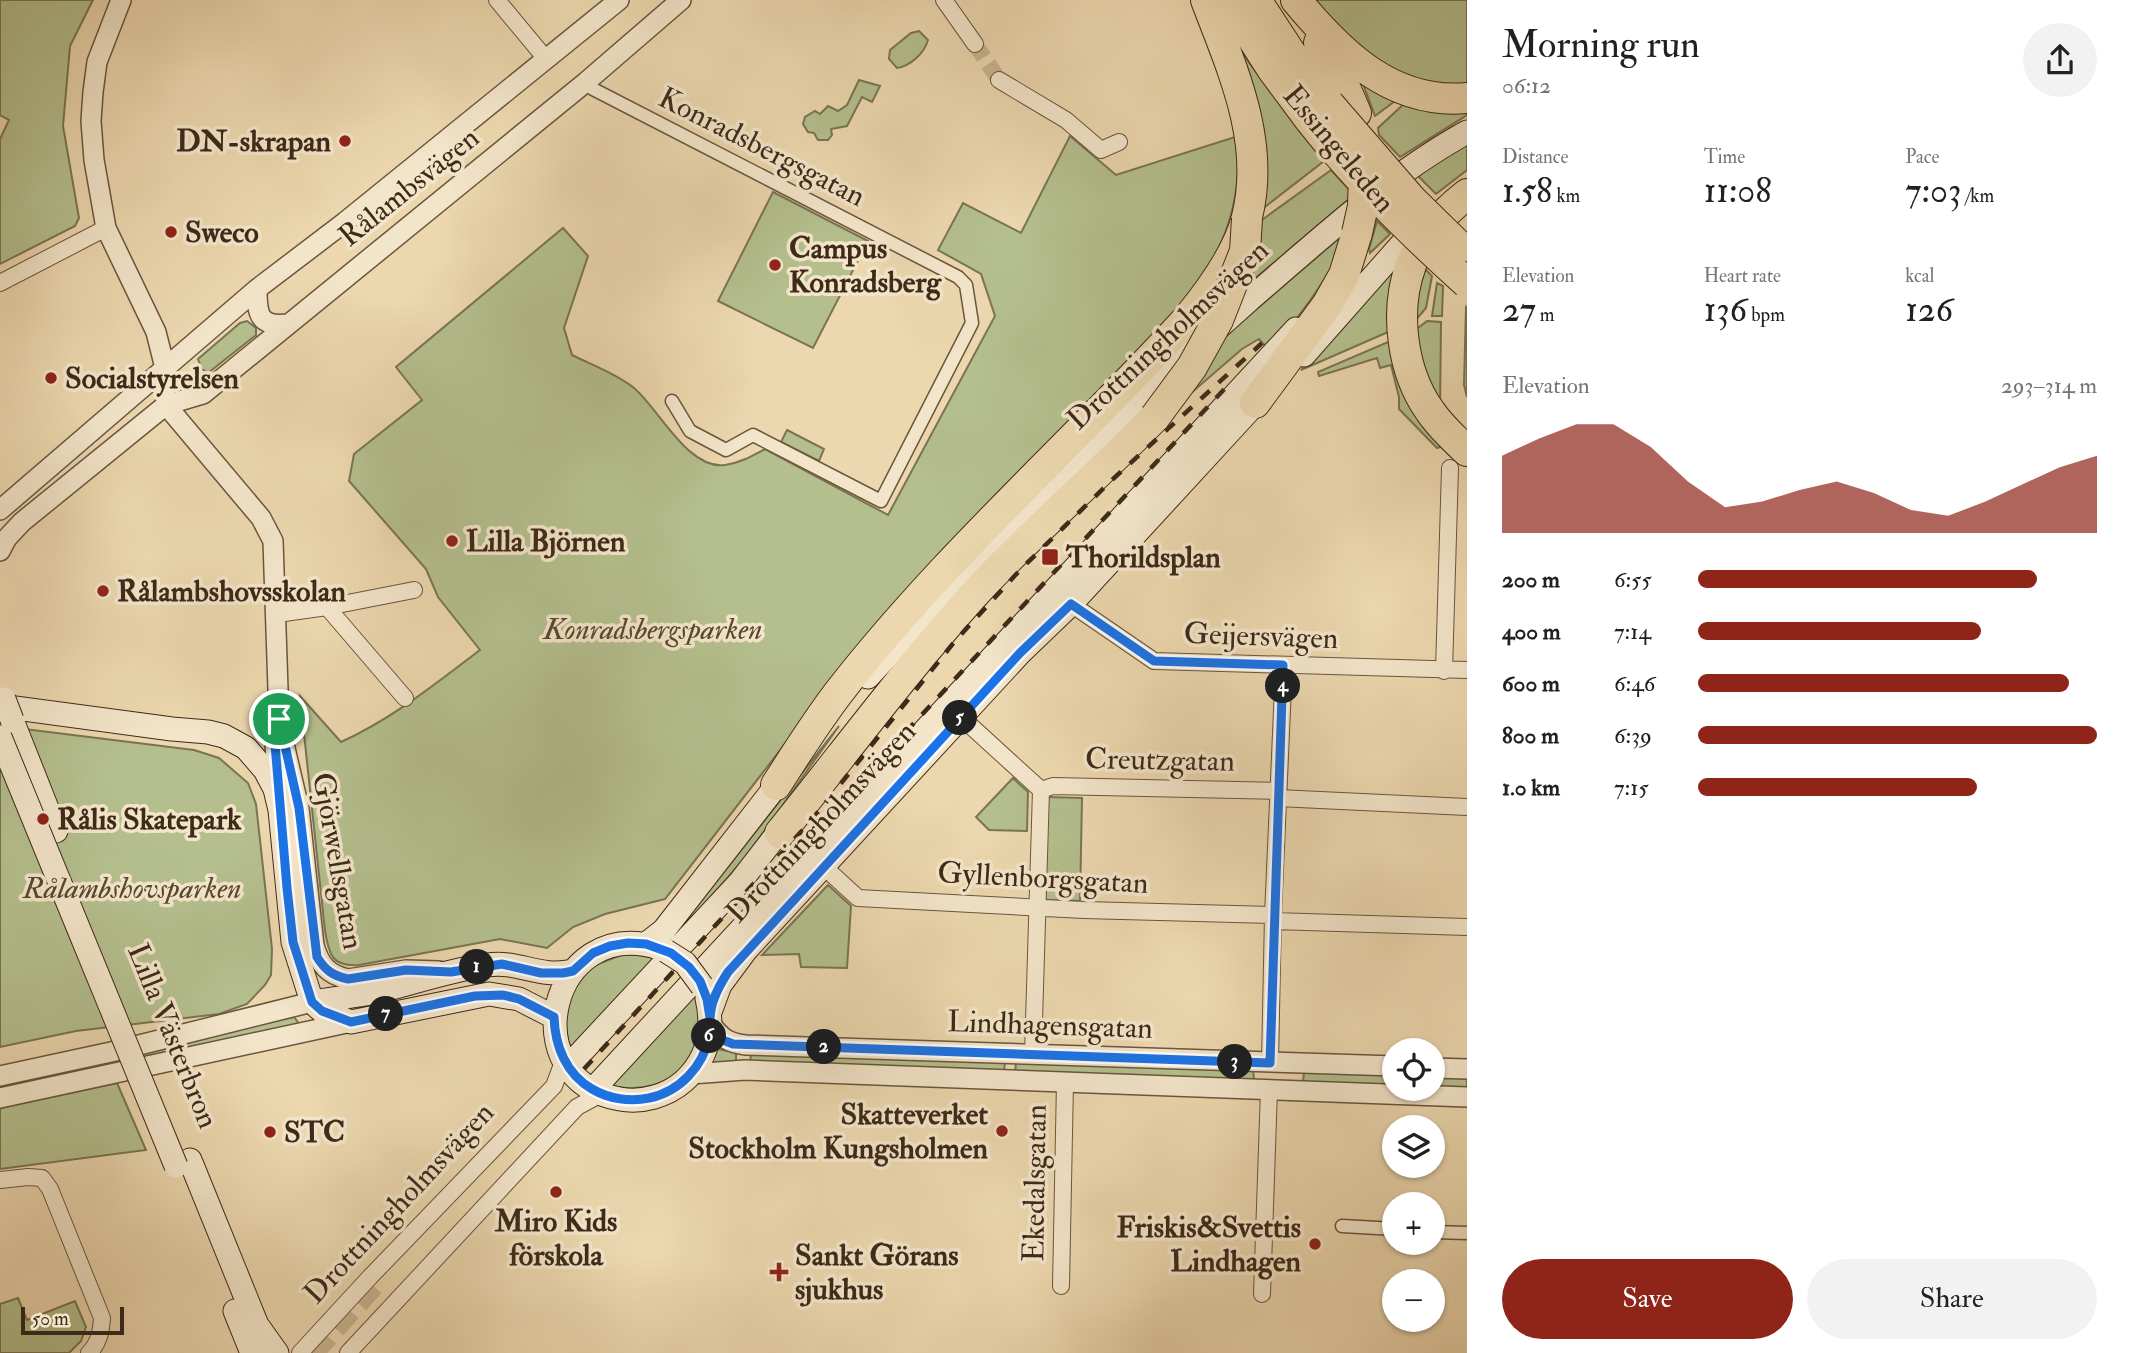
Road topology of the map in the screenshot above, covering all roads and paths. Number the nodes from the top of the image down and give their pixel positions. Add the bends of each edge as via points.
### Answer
1 (121, 0) edge
2 (497, 0) edge
3 (618, 0) edge
4 (681, 0) edge
5 (944, 0) edge
6 (1206, 0) edge
7 (1227, 0) edge
8 (1256, 0) edge
9 (1294, 0) edge
10 (975, 44) tunnel mouth
11 (545, 59) junction
12 (999, 79) tunnel mouth
13 (586, 82) junction
14 (1467, 98) edge
15 (1332, 113) junction
16 (1467, 132) edge
17 (1119, 142) dead end
18 (1467, 180) edge
19 (1467, 194) edge
20 (1247, 219) junction
21 (106, 228) junction
22 (1355, 242) junction
23 (1467, 253) edge
24 (0, 282) edge
25 (1467, 283) edge
26 (257, 289) junction
27 (288, 324) junction
28 (165, 368) junction
29 (672, 401) dead end
30 (1255, 403) junction
31 (124, 405) junction
32 (166, 405) junction
33 (1458, 459) edge
34 (0, 510) edge
35 (1135, 532) junction
36 (0, 551) edge
37 (414, 590) dead end
38 (1071, 604) junction
39 (327, 607) junction
40 (933, 610) junction
41 (277, 614) junction
42 (989, 662) junction
43 (1283, 665) junction
44 (1467, 670) edge
45 (1444, 671) junction
46 (1, 697) edge
47 (405, 698) dead end
48 (961, 717) junction
49 (0, 737) edge
50 (776, 785) junction
51 (1041, 790) junction
52 (1278, 795) junction
53 (1467, 807) edge
54 (289, 809) junction
55 (780, 833) junction
56 (823, 866) junction
57 (297, 887) junction
58 (1037, 906) junction
59 (1273, 918) junction
60 (1467, 927) edge
61 (656, 948) junction
62 (573, 971) junction
63 (451, 972) junction
64 (345, 997) junction
65 (312, 1002) junction
66 (554, 1017) junction
67 (710, 1018) junction
68 (351, 1022) junction
69 (1033, 1054) junction
70 (569, 1059) junction
71 (1270, 1063) junction
72 (1382, 1066) edge
73 (1445, 1068) edge
74 (1467, 1069) edge
75 (691, 1074) junction
76 (0, 1076) edge
77 (1065, 1082) junction
78 (601, 1088) junction
79 (1269, 1090) junction
80 (1467, 1097) edge
81 (0, 1098) edge
82 (183, 1163) junction
83 (0, 1180) edge
84 (1342, 1226) dead end
85 (1382, 1228) edge
86 (1445, 1232) edge
87 (1467, 1233) edge
88 (1061, 1286) dead end
89 (1262, 1294) dead end
90 (89, 1353) edge
91 (252, 1353) edge
92 (277, 1353) edge
93 (300, 1353) edge
94 (348, 1353) edge

1 - 21 street via 97,62 91,121
2 - 11 street
3 - 11 street, Rålambsvägen
4 - 13 street, Rålambsvägen
5 - 10 street
6 - 20 highway via 1247,119 1252,170
7 - 15 highway, Essingeleden via 1272,69
8 - 15 highway, Essingeleden
9 - 14 highway via 1350,57 1395,87 1426,96
9 - 15 highway via 1338,71
11 - 26 street, Rålambsvägen
12 - 17 street via 1066,120 1101,150
13 - 27 street, Rålambsvägen
13 - 29 street, Konradsbergsgatan via 601,94 966,285 972,323 881,501 753,435 726,450 690,431
15 - 22 highway, bridge via 1362,144 1363,206
15 - 23 highway, Essingeleden, bridge
15 - 25 highway, Essingeleden, bridge via 1359,179
16 - 40 main road, Drottningholmsvägen via 1360,204 1220,326 1055,482
18 - 30 main road, Drottningholmsvägen via 1397,248 1330,328
19 - 33 highway via 1427,234 1411,265 1403,307 1405,348 1418,389
20 - 50 highway via 1205,298 902,617 839,693
20 - 55 highway, bridge via 1245,251 1219,320 1155,417 982,586 898,683
21 - 24 street
21 - 28 street via 156,332
22 - 30 highway via 1327,305
22 - 42 main road, Drottningholmsvägen via 1329,289 1295,329
26 - 27 street via 263,320
26 - 28 street, Rålambsvägen
27 - 32 street, Rålambsvägen via 203,394
28 - 31 street, Rålambsvägen
28 - 32 street
30 - 35 main road, Drottningholmsvägen
31 - 32 street, Rålambsvägen via 136,401
31 - 34 street, Rålambsvägen
32 - 36 street, Rålambsvägen via 22,522
32 - 41 street, Gjörwellsgatan via 268,530 275,554
33 - 45 street
35 - 38 main road, Drottningholmsvägen
35 - 42 main road, Drottningholmsvägen
37 - 39 street
38 - 43 street, Geijersvägen via 1154,661
38 - 48 main road, Drottningholmsvägen
39 - 41 street
39 - 47 street
40 - 50 main road, Drottningholmsvägen
40 - 55 main road, Drottningholmsvägen
41 - 54 street, Gjörwellsgatan via 279,719 275,744
42 - 78 main road, Drottningholmsvägen
43 - 45 street, Geijersvägen
43 - 52 street
44 - 45 street, Geijersvägen
46 - 54 main road via 225,736 246,748 265,769
46 - 82 main road, Lilla Västerbron, bridge
48 - 51 street
48 - 56 main road, Drottningholmsvägen
49 - 82 main road, Lilla Västerbron, bridge
50 - 61 main road, Drottningholmsvägen via 664,930
51 - 52 street, Creutzgatan via 1053,786
51 - 58 street
52 - 53 street, Creutzgatan
52 - 59 street
54 - 57 main road, Gjörwellsgatan
55 - 70 main road, Drottningholmsvägen via 740,881
56 - 58 street, Gyllenborgsgatan via 858,898
56 - 67 main road, Drottningholmsvägen via 728,972 716,993
57 - 63 street, Gjörwellsgatan via 317,957 331,973 348,979 406,970
57 - 65 main road, Gjörwellsgatan via 293,942
58 - 59 street, Gyllenborgsgatan
58 - 69 street
59 - 60 street, Gyllenborgsgatan
59 - 71 street
61 - 62 main road via 628,943 610,946 593,953
61 - 67 main road, bridge via 689,967 702,986
62 - 63 main road via 541,973 502,964
62 - 66 main road via 558,997
63 - 64 main road
64 - 65 main road
64 - 68 main road
65 - 68 main road
65 - 76 street
66 - 68 main road via 519,999 489,994
66 - 70 main road via 556,1039
67 - 69 street, Lindhagensgatan via 723,1040 733,1044
67 - 75 main road, Drottningholmsvägen via 703,1056
68 - 81 street
69 - 71 street, Lindhagensgatan
70 - 78 main road via 584,1083
70 - 93 street, Drottningholmsvägen via 554,1086
71 - 72 street, Lindhagensgatan
71 - 79 street
73 - 74 street
75 - 77 street, Lindhagensgatan via 731,1070
75 - 78 main road via 670,1090 646,1099 628,1100
77 - 79 street, Lindhagensgatan
77 - 88 street, Ekedalsgatan
78 - 94 street, Drottningholmsvägen via 568,1116
79 - 80 street, Lindhagensgatan
79 - 89 street
82 - 91 main road, Lilla Västerbron
82 - 92 main road, Lilla Västerbron via 257,1325
83 - 90 street via 42,1178 50,1189 102,1318 102,1332
84 - 85 street
86 - 87 street

